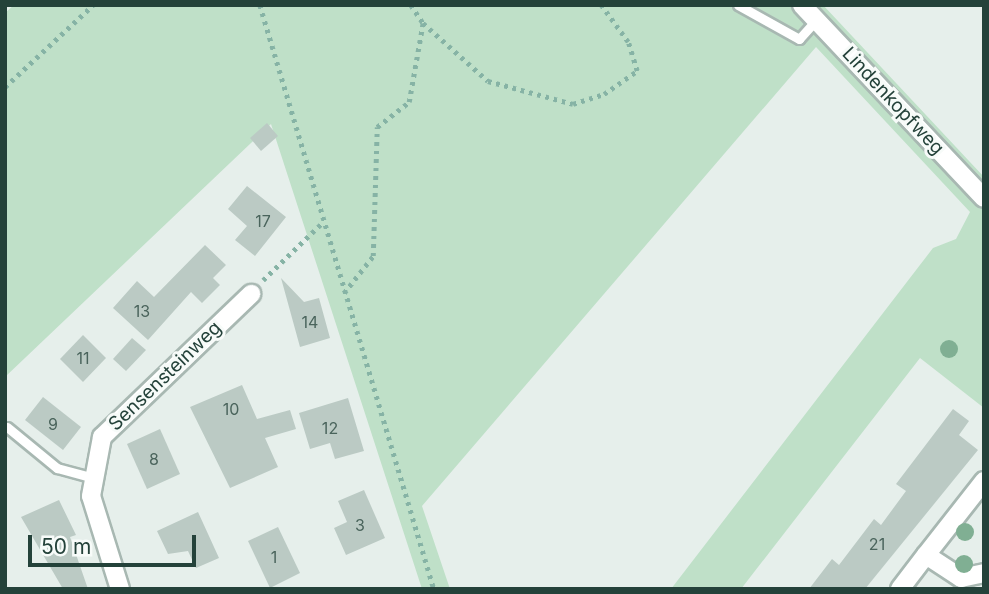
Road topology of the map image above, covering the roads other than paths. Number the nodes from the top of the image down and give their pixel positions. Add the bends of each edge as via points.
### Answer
1 (738, 5) edge
2 (802, 5) edge
3 (816, 20) junction
4 (984, 198) edge
5 (251, 294) road end
6 (8, 427) dead end
7 (91, 477) junction
8 (984, 481) edge
9 (926, 555) junction
10 (984, 573) edge
11 (120, 589) edge
12 (900, 589) edge

1 - 3 lane via 799,39
2 - 3 street, Lindenkopfweg
3 - 4 street, Lindenkopfweg
5 - 7 street, Sensensteinweg via 102,437
6 - 7 lane via 57,468
7 - 11 street, Sensensteinweg
8 - 9 street
9 - 10 street via 961,578
9 - 12 street

